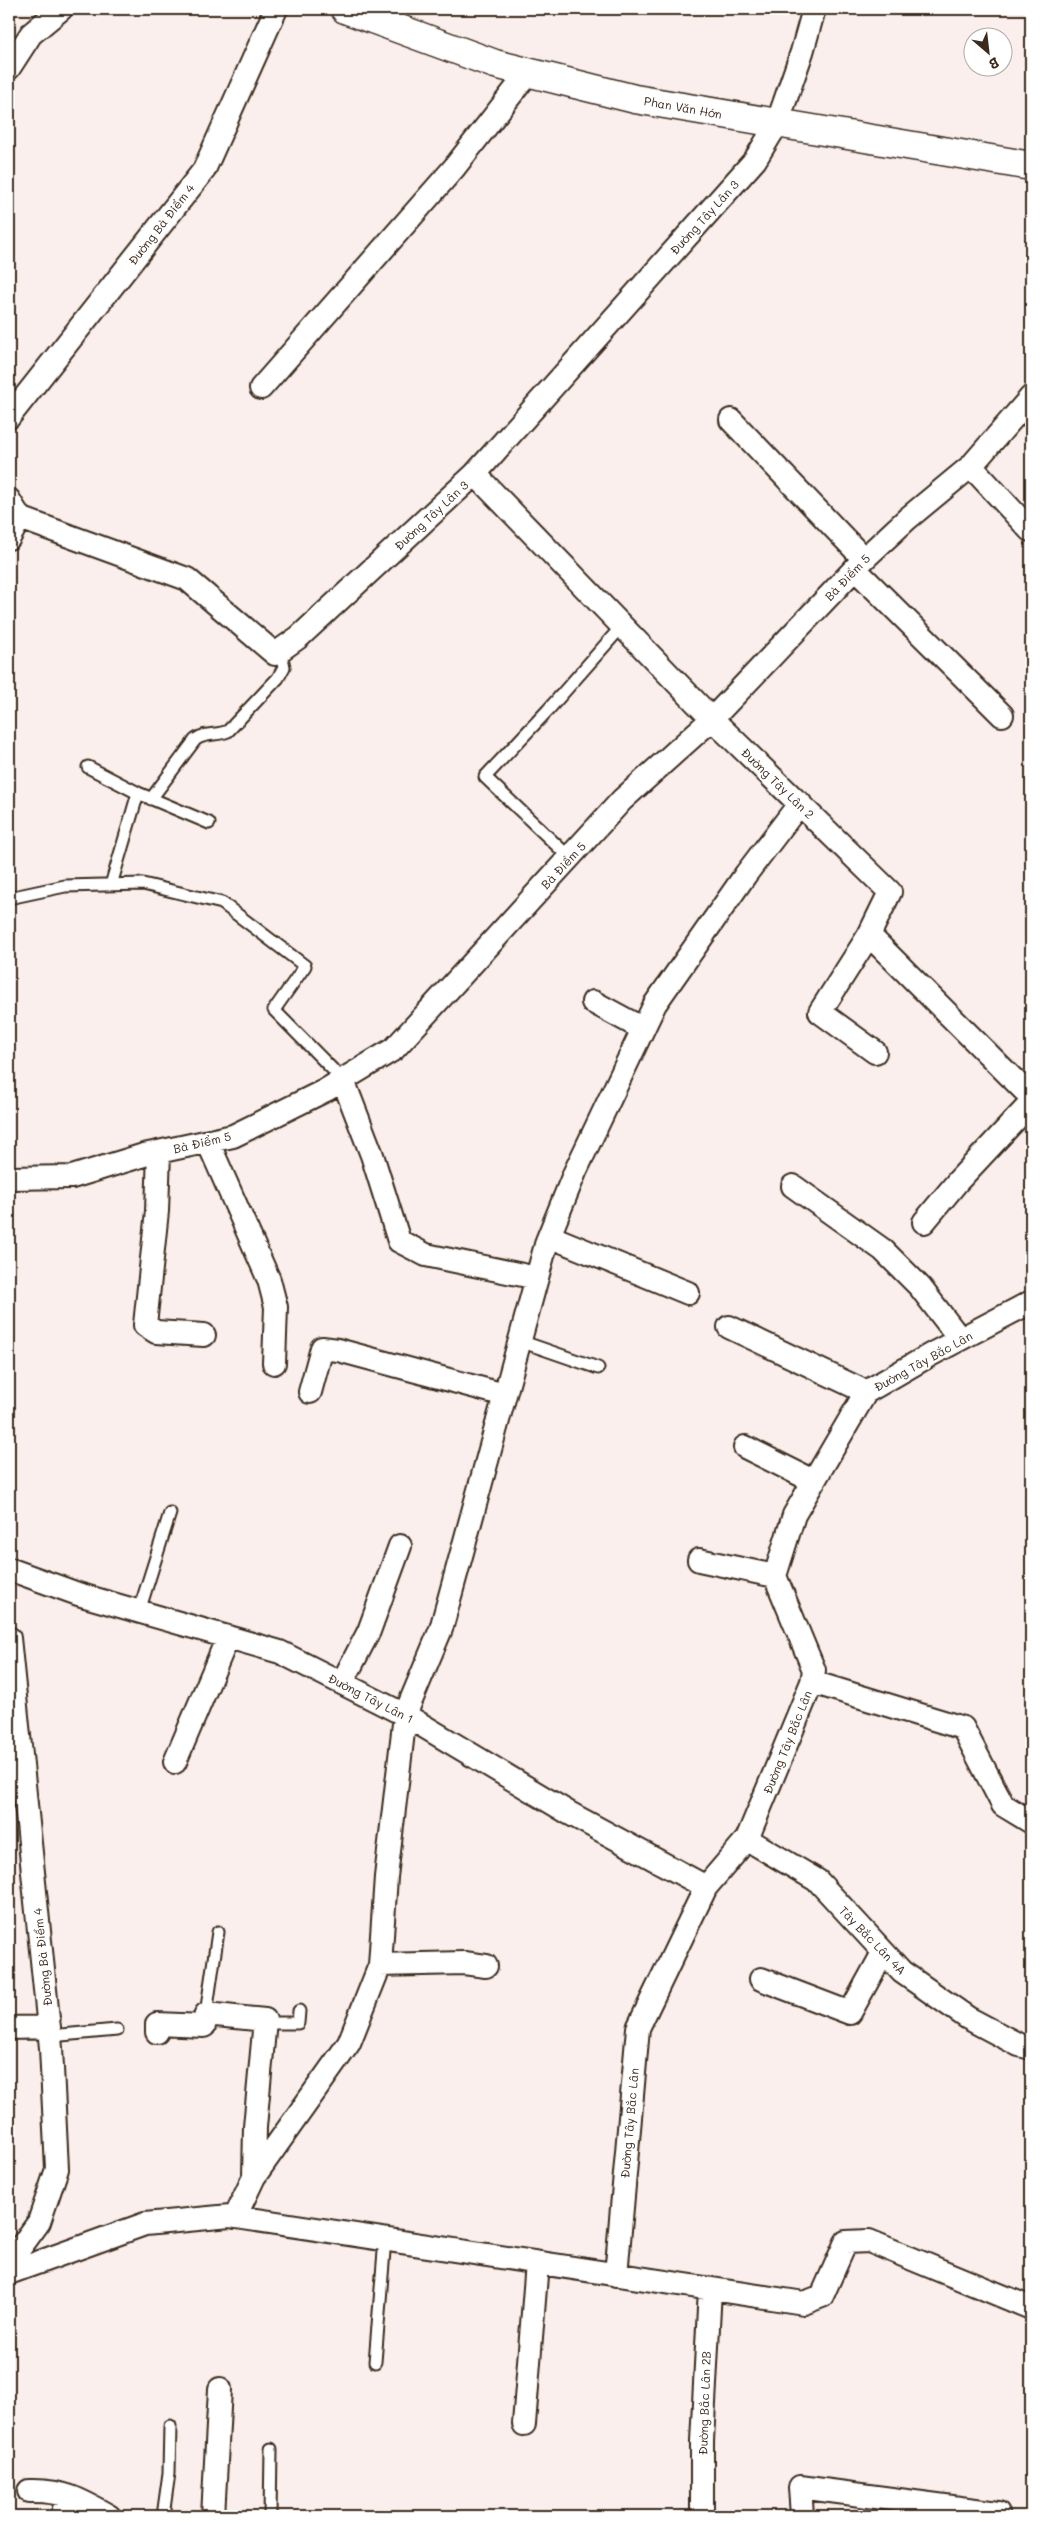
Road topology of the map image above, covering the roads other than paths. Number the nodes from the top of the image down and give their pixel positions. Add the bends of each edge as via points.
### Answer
1 (61, 9) edge
2 (276, 9) edge
3 (345, 9) edge
4 (814, 9) edge
5 (9, 68) edge
6 (528, 73) junction
7 (776, 124) junction
8 (1031, 166) edge
9 (261, 388) dead end
10 (1031, 397) edge
11 (9, 417) edge
12 (731, 420) dead end
13 (971, 466) junction
14 (476, 474) junction
15 (15, 509) edge
16 (1030, 530) dead end
17 (9, 538) edge
18 (860, 564) junction
19 (622, 626) junction
20 (275, 654) junction
21 (1002, 715) dead end
22 (712, 719) junction
23 (88, 767) dead end
24 (138, 793) junction
25 (151, 799) junction
26 (800, 803) junction
27 (209, 823) dead end
28 (570, 858) junction
29 (110, 884) junction
30 (9, 898) edge
31 (869, 935) junction
32 (593, 1002) dead end
33 (643, 1029) junction
34 (875, 1052) dead end
35 (343, 1080) junction
36 (1031, 1097) edge
37 (1031, 1102) edge
38 (208, 1142) junction
39 (159, 1152) junction
40 (9, 1178) edge
41 (793, 1186) dead end
42 (924, 1222) dead end
43 (549, 1236) junction
44 (537, 1278) junction
45 (688, 1293) dead end
46 (1031, 1302) edge
47 (729, 1327) dead end
48 (204, 1335) dead end
49 (960, 1339) junction
50 (520, 1341) junction
51 (274, 1363) dead end
52 (598, 1368) dead end
53 (310, 1392) dead end
54 (866, 1392) junction
55 (505, 1395) junction
56 (745, 1447) dead end
57 (813, 1481) junction
58 (170, 1513) dead end
59 (400, 1546) dead end
60 (699, 1560) dead end
61 (9, 1569) edge
62 (775, 1576) junction
63 (139, 1611) junction
64 (228, 1637) junction
65 (9, 1638) edge
66 (812, 1682) junction
67 (342, 1683) junction
68 (405, 1714) junction
69 (175, 1762) dead end
70 (1031, 1822) edge
71 (747, 1839) junction
72 (706, 1888) junction
73 (218, 1932) dead end
74 (883, 1953) junction
75 (380, 1965) junction
76 (486, 1966) dead end
77 (762, 1979) dead end
78 (299, 2011) dead end
79 (206, 2014) junction
80 (265, 2023) junction
81 (9, 2028) edge
82 (117, 2030) dead end
83 (49, 2031) junction
84 (157, 2032) dead end
85 (1031, 2048) edge
86 (254, 2177) junction
87 (234, 2217) junction
88 (385, 2239) junction
89 (537, 2263) junction
90 (9, 2271) edge
91 (616, 2276) junction
92 (710, 2289) junction
93 (1031, 2308) edge
94 (376, 2362) dead end
95 (220, 2390) dead end
96 (524, 2424) dead end
97 (170, 2426) dead end
98 (272, 2449) dead end
99 (30, 2491) dead end
100 (65, 2506) edge
101 (998, 2513) dead end
102 (109, 2516) edge
103 (163, 2516) edge
104 (212, 2516) edge
105 (270, 2516) edge
106 (702, 2516) edge
107 (802, 2516) edge

1 - 5 street via 32,34
2 - 11 street, Đường Bà Điểm 4 via 204,170
3 - 6 main road, Phan Văn Hớn
4 - 7 street, Đường Tây Lân 3
6 - 7 main road, Phan Văn Hớn via 634,98
6 - 9 street via 454,168
7 - 8 main road, Phan Văn Hớn
7 - 14 street, Đường Tây Lân 3 via 755,160
10 - 13 street, Bà Điểm 5
12 - 18 street
13 - 16 street
13 - 18 street, Bà Điểm 5 via 907,519
14 - 19 street, Đường Tây Lân 2
14 - 20 street, Đường Tây Lân 3 via 299,637
15 - 17 street
15 - 20 street via 187,579
18 - 21 street
18 - 22 street, Bà Điểm 5
19 - 22 street, Đường Tây Lân 2
19 - 28 lane via 485,776
20 - 25 lane via 284,667 278,678 228,730 200,735
22 - 26 street, Đường Tây Lân 2
22 - 28 street, Bà Điểm 5 via 622,800
23 - 24 lane
24 - 25 lane
24 - 29 lane
25 - 27 lane
26 - 31 street, Đường Tây Lân 2 via 890,892
26 - 33 street via 655,1004
28 - 35 street, Bà Điểm 5 via 394,1049
29 - 30 lane via 66,886
29 - 35 lane via 143,884 222,903 305,966 274,1010
31 - 34 street via 820,1012
31 - 36 street
32 - 33 street
33 - 43 street via 575,1172
35 - 38 street, Bà Điểm 5 via 233,1136
35 - 44 street via 372,1155 399,1241 426,1255
37 - 42 street
38 - 39 street, Bà Điểm 5
38 - 51 street via 269,1280 276,1306
39 - 40 street, Bà Điểm 5 via 72,1176
39 - 48 street via 157,1211 145,1325 156,1332
41 - 49 street via 883,1250 920,1287
43 - 44 street
43 - 45 street
44 - 50 street
46 - 49 street, Đường Tây Bắc Lân
47 - 54 street
49 - 54 street, Đường Tây Bắc Lân
50 - 52 lane
50 - 55 street
53 - 55 street via 322,1348
54 - 57 street, Đường Tây Bắc Lân
55 - 68 street via 441,1629
56 - 57 street
57 - 62 street, Đường Tây Bắc Lân via 794,1514
58 - 63 lane
59 - 67 street via 368,1630
60 - 62 street
61 - 63 street, Đường Tây Lân 1 via 78,1594
62 - 66 street, Đường Tây Bắc Lân via 814,1670
63 - 64 street, Đường Tây Lân 1
64 - 67 street, Đường Tây Lân 1 via 280,1652
64 - 69 street
65 - 83 street, Đường Bà Điểm 4
66 - 70 street via 963,1728 1003,1805
66 - 71 street, Đường Tây Bắc Lân
67 - 68 street, Đường Tây Lân 1
68 - 72 street, Đường Tây Lân 1 via 569,1813
68 - 75 street via 386,1877
71 - 72 street, Đường Tây Bắc Lân
71 - 74 street, Tây Bắc Lân 4A via 818,1881
72 - 91 street, Đường Tây Bắc Lân via 638,2028
73 - 79 lane
74 - 77 street via 850,2013
74 - 85 street, Tây Bắc Lân 4A via 902,1972 968,2018
75 - 76 street via 464,1963
75 - 86 street via 349,2043
78 - 80 lane via 298,2023
79 - 80 street via 265,2020
79 - 84 street via 204,2026 157,2024
80 - 86 street via 255,2127
81 - 83 street
82 - 83 lane
83 - 90 street, Đường Bà Điểm 4 via 57,2169 39,2222
86 - 87 street
87 - 88 street
87 - 90 street via 145,2224
88 - 89 street
88 - 94 lane
89 - 91 street
89 - 96 street
91 - 92 street
92 - 93 street via 804,2303 822,2296 846,2242 869,2241
92 - 106 street, Đường Bắc Lân 2B via 702,2441
95 - 104 street
97 - 103 lane via 169,2473
98 - 105 lane
99 - 100 street via 51,2491
100 - 102 street
101 - 107 street via 800,2487

